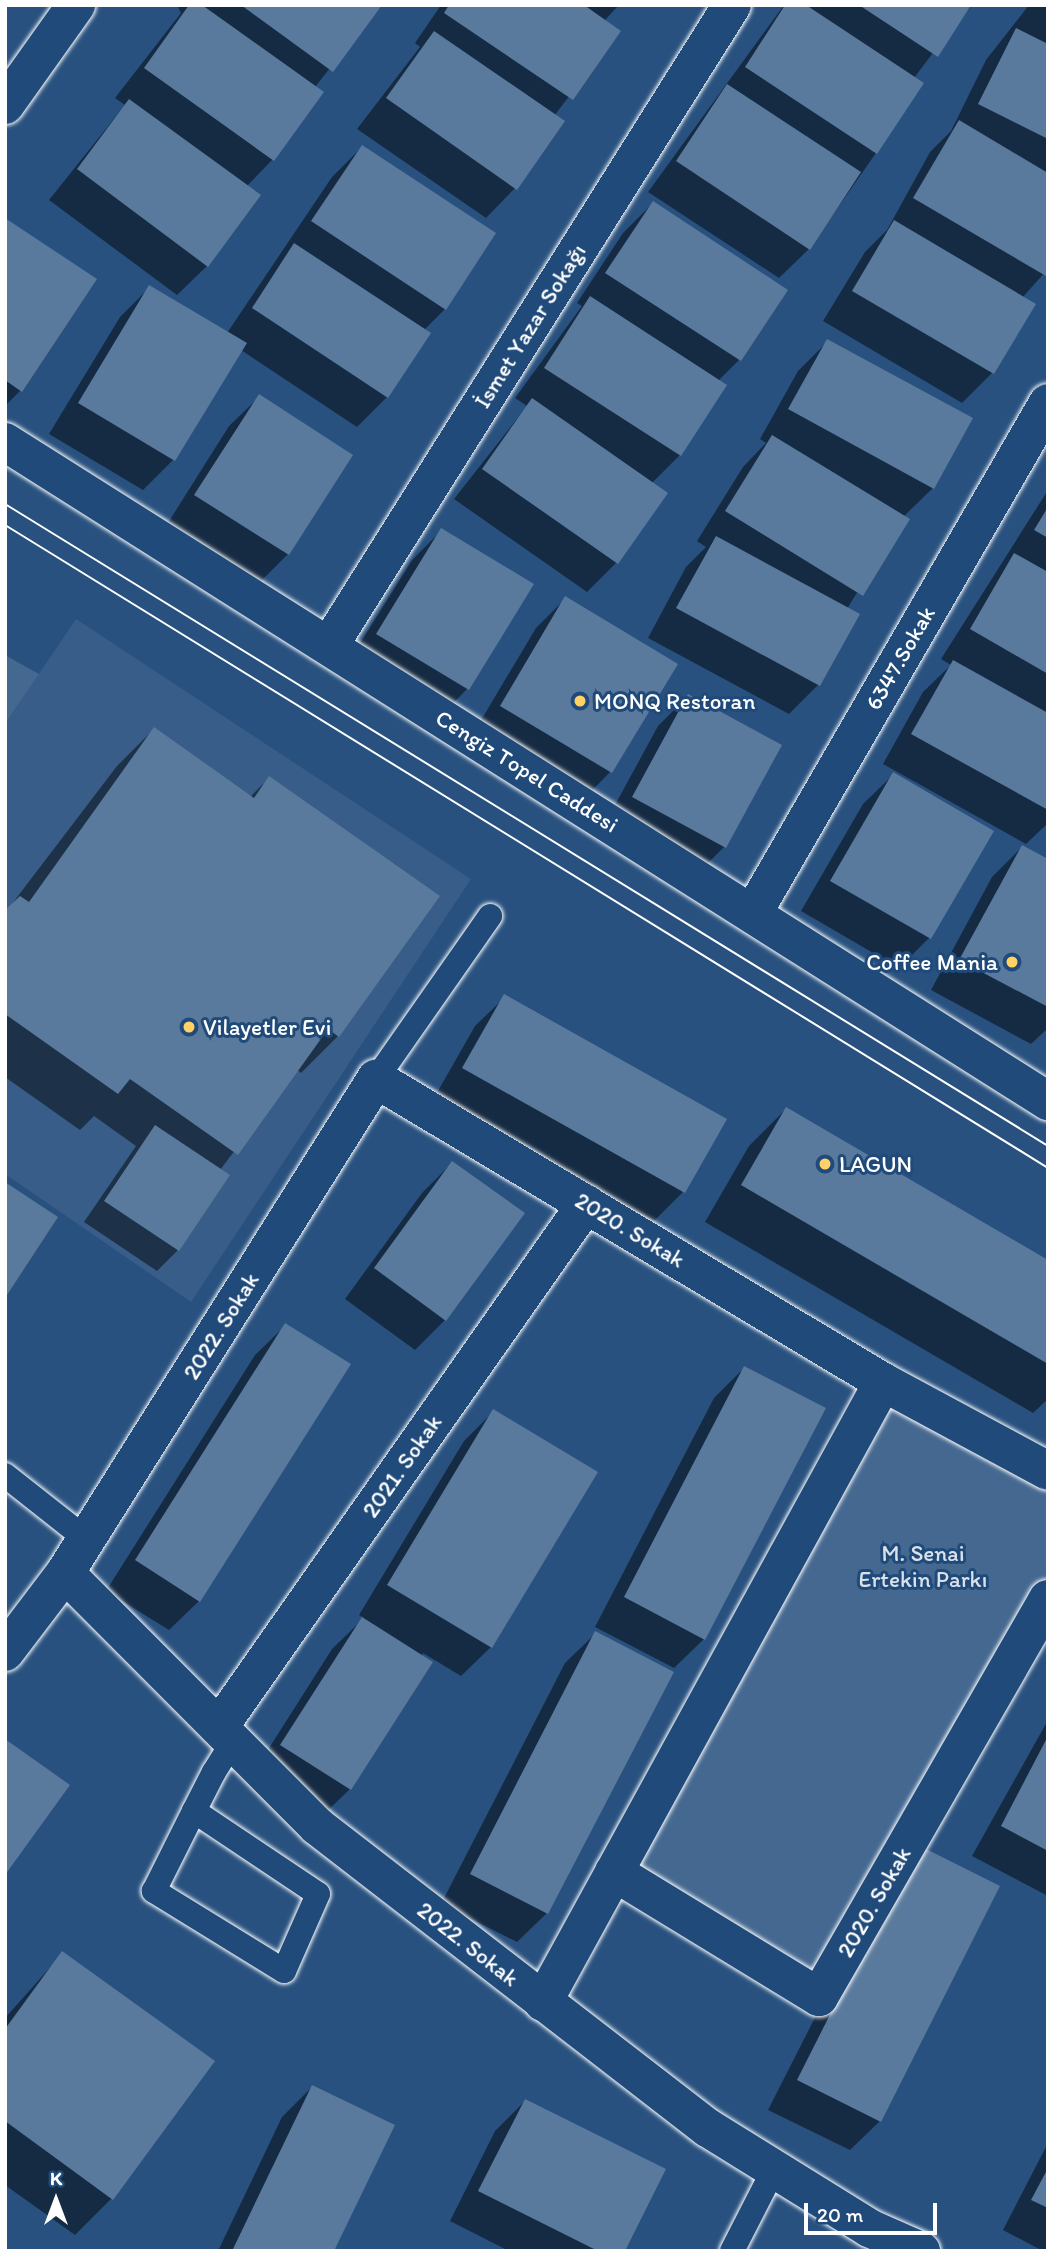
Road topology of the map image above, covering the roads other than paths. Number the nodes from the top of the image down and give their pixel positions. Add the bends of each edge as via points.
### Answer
1 (76, 5) edge
2 (732, 5) edge
3 (5, 105) edge
4 (1048, 403) edge
5 (5, 442) edge
6 (329, 646) junction
7 (753, 914) junction
8 (490, 916) dead end
9 (376, 1079) junction
10 (1048, 1101) edge
11 (586, 1204) junction
12 (883, 1382) junction
13 (1048, 1471) edge
14 (5, 1475) edge
15 (86, 1539) junction
16 (65, 1573) junction
17 (1048, 1599) edge
18 (5, 1652) edge
19 (226, 1735) junction
20 (194, 1811) junction
21 (614, 1872) junction
22 (543, 2002) junction
23 (774, 2169) junction
24 (732, 2251) edge
25 (920, 2251) edge

1 - 3 street
2 - 6 street, İsmet Yazar Sokağı
4 - 7 street, 6347.Sokak
5 - 6 street, Cengiz Topel Caddesi
6 - 7 street, Cengiz Topel Caddesi
7 - 10 street, Cengiz Topel Caddesi
8 - 9 lane
9 - 11 street, 2020. Sokak
9 - 15 street, 2022. Sokak
11 - 12 street, 2020. Sokak
11 - 19 street, 2021. Sokak
12 - 13 street, 2020. Sokak
12 - 21 street
14 - 15 lane
15 - 16 street, 2022. Sokak
16 - 18 street, 2022. Sokak
16 - 19 street, 2022. Sokak
17 - 21 street, 2020. Sokak via 819,1997
19 - 20 lane
19 - 22 street, 2022. Sokak via 317,1826
20 - 20 lane via 153,1891 284,1971 318,1894
21 - 22 street
22 - 23 street, 2022. Sokak via 708,2128
23 - 24 lane
23 - 25 street, 2022. Sokak via 869,2228

